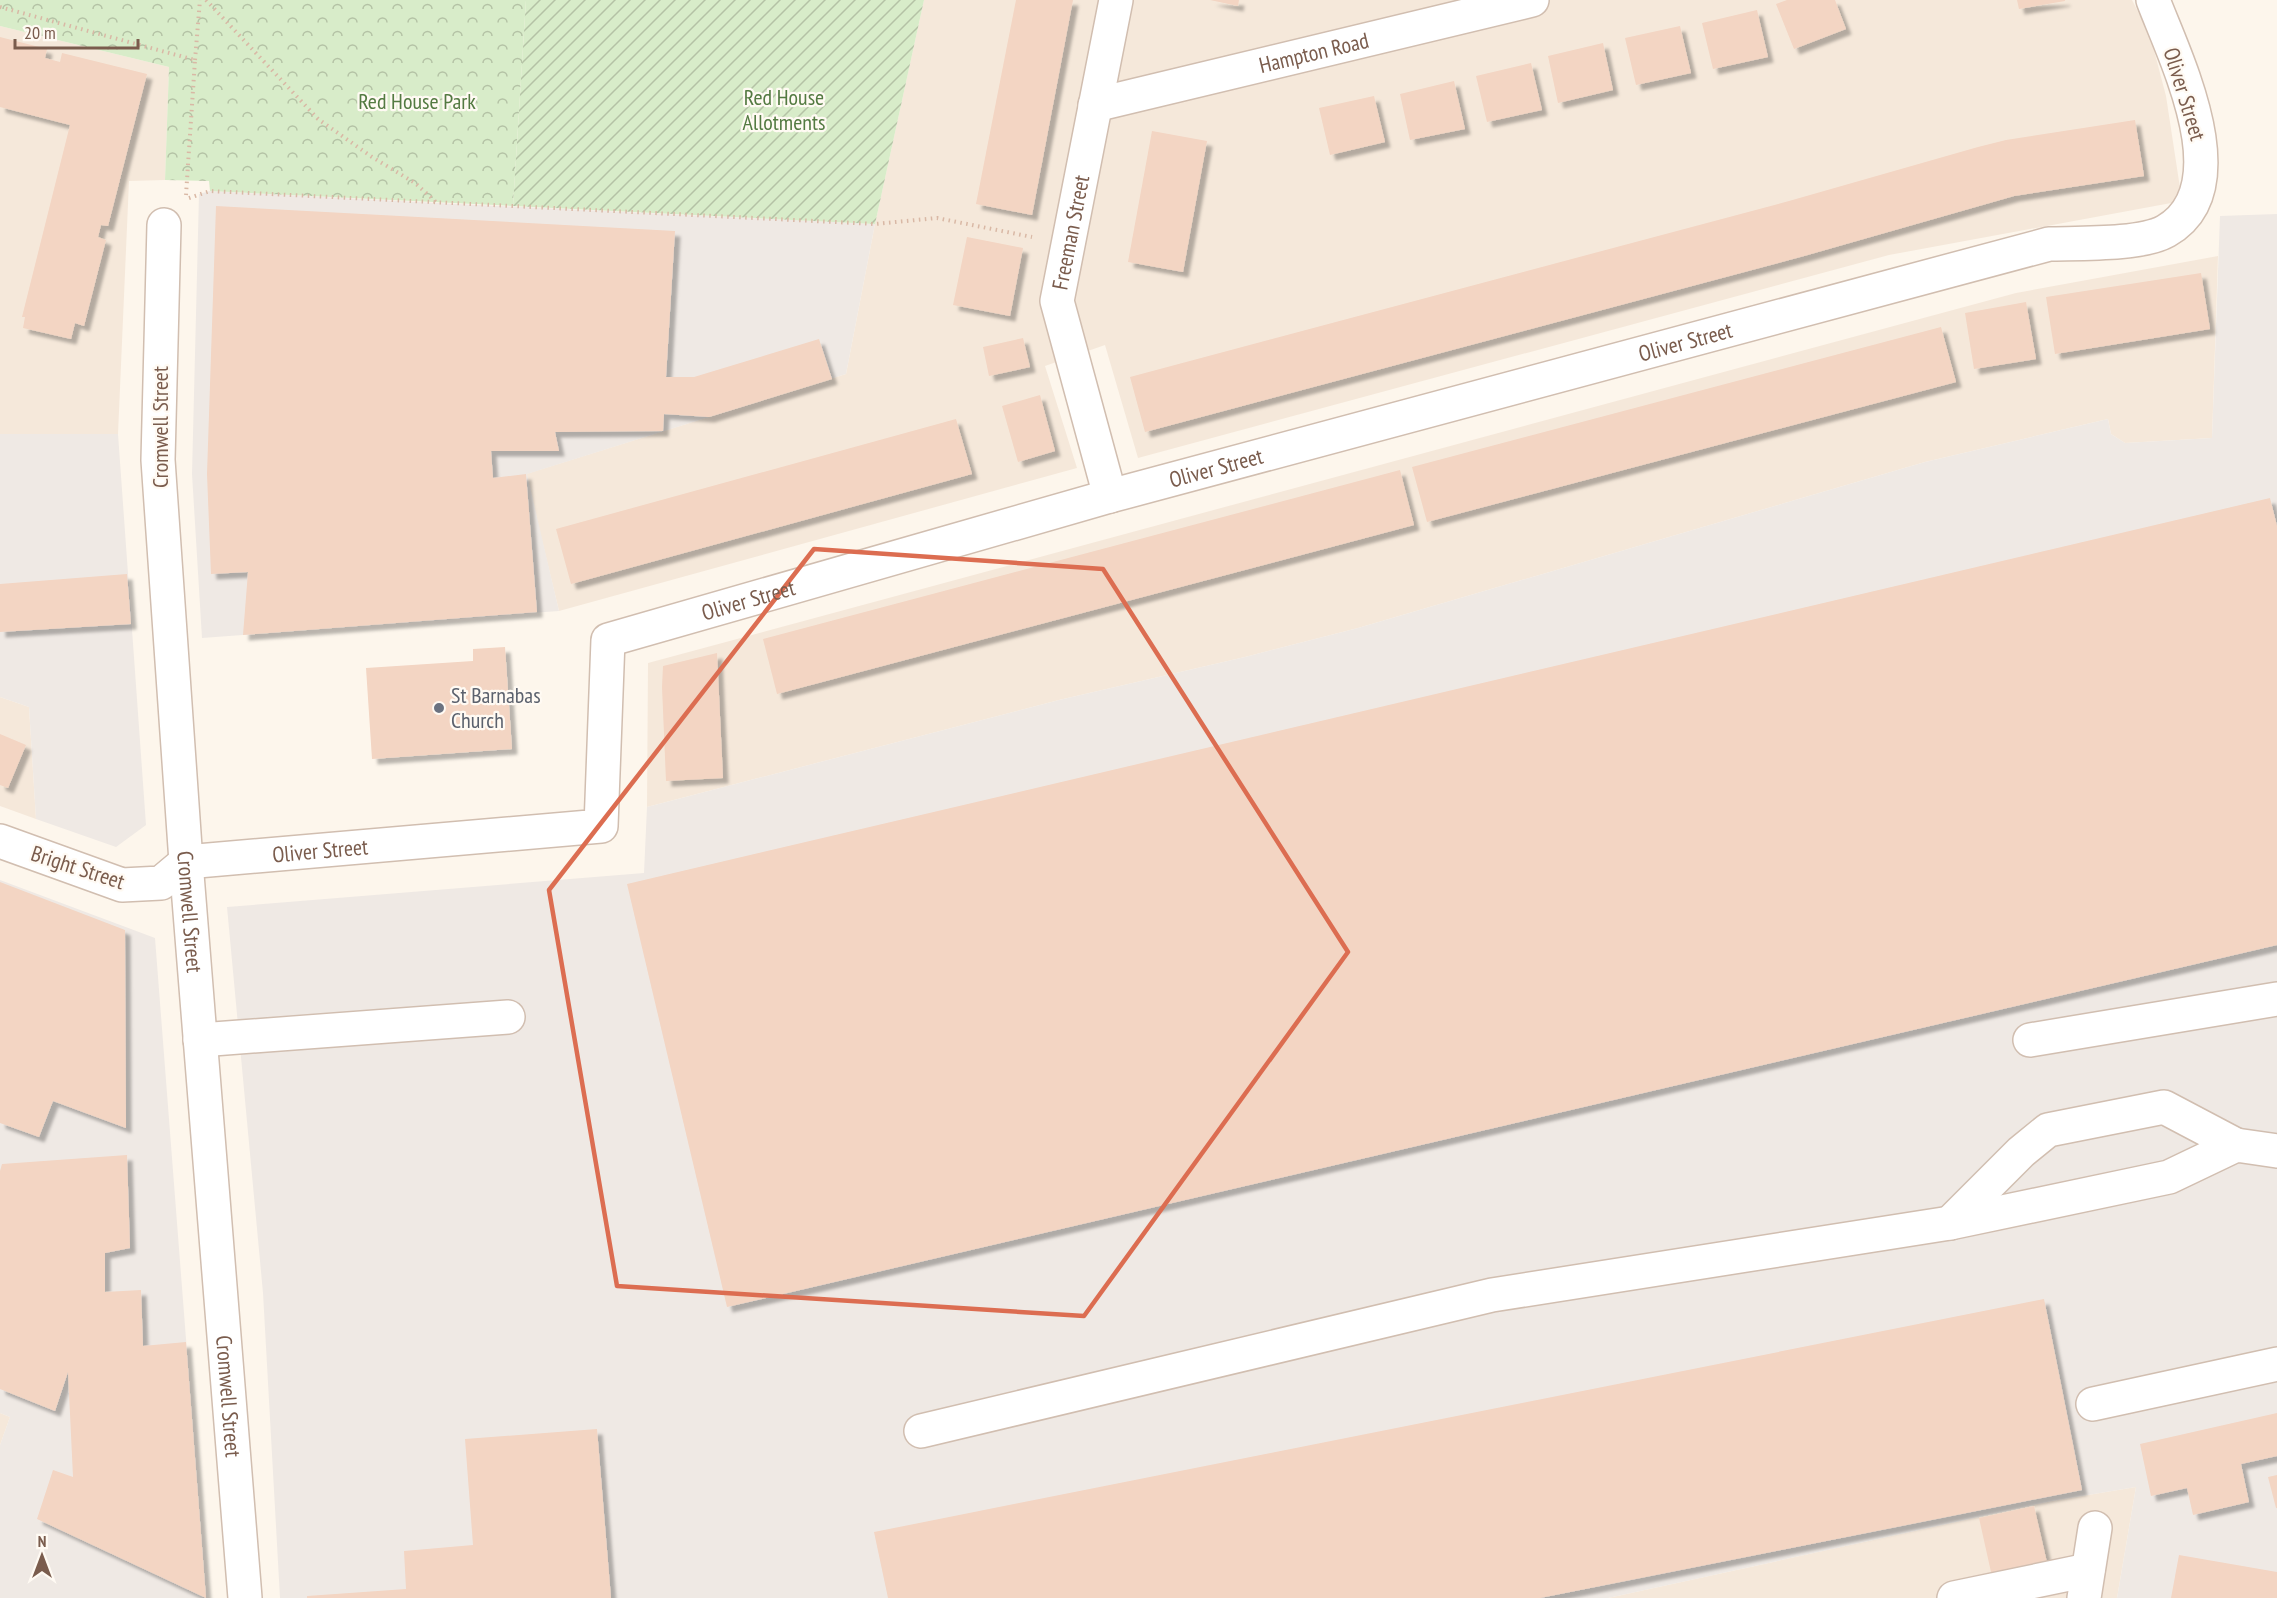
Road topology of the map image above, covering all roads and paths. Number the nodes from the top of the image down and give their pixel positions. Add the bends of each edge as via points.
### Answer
1 (200, 0) edge
2 (206, 0) edge
3 (1116, 0) edge
4 (1532, 0) edge
5 (2153, 0) edge
6 (0, 7) edge
7 (195, 60) junction
8 (1095, 105) junction
9 (438, 203) junction
10 (164, 225) dead end
11 (1068, 244) junction
12 (1110, 496) junction
13 (0, 841) edge
14 (186, 862) junction
15 (2277, 999) edge
16 (508, 1017) dead end
17 (200, 1040) junction
18 (2030, 1040) dead end
19 (2236, 1145) junction
20 (2277, 1151) edge
21 (1950, 1223) junction
22 (2277, 1364) edge
23 (2093, 1404) dead end
24 (921, 1431) dead end
25 (2095, 1528) dead end
26 (2086, 1584) edge
27 (245, 1598) edge
28 (1954, 1598) edge

1 - 7 path
2 - 9 path via 318,119 415,183
3 - 8 street, Freeman Street
4 - 8 street, Hampton Road
5 - 12 street, Oliver Street via 2190,98 2202,151 2196,193 2178,222 2165,232 2127,240 2049,244
6 - 7 path
7 - 9 path via 186,200 210,191
8 - 11 street, Freeman Street
9 - 11 path via 875,224 937,218
10 - 14 street, Cromwell Street via 158,460
11 - 12 street, Freeman Street via 1057,301
12 - 14 street, Oliver Street via 609,640 601,826
13 - 14 street, Bright Street via 122,885 161,882
14 - 17 street, Cromwell Street
15 - 18 street
16 - 17 street
17 - 27 street, Cromwell Street
19 - 20 street
19 - 21 street via 2169,1177
19 - 21 street via 2164,1107 2048,1130 2020,1152
21 - 24 street via 1492,1295
22 - 23 street
25 - 26 street
26 - 28 street

